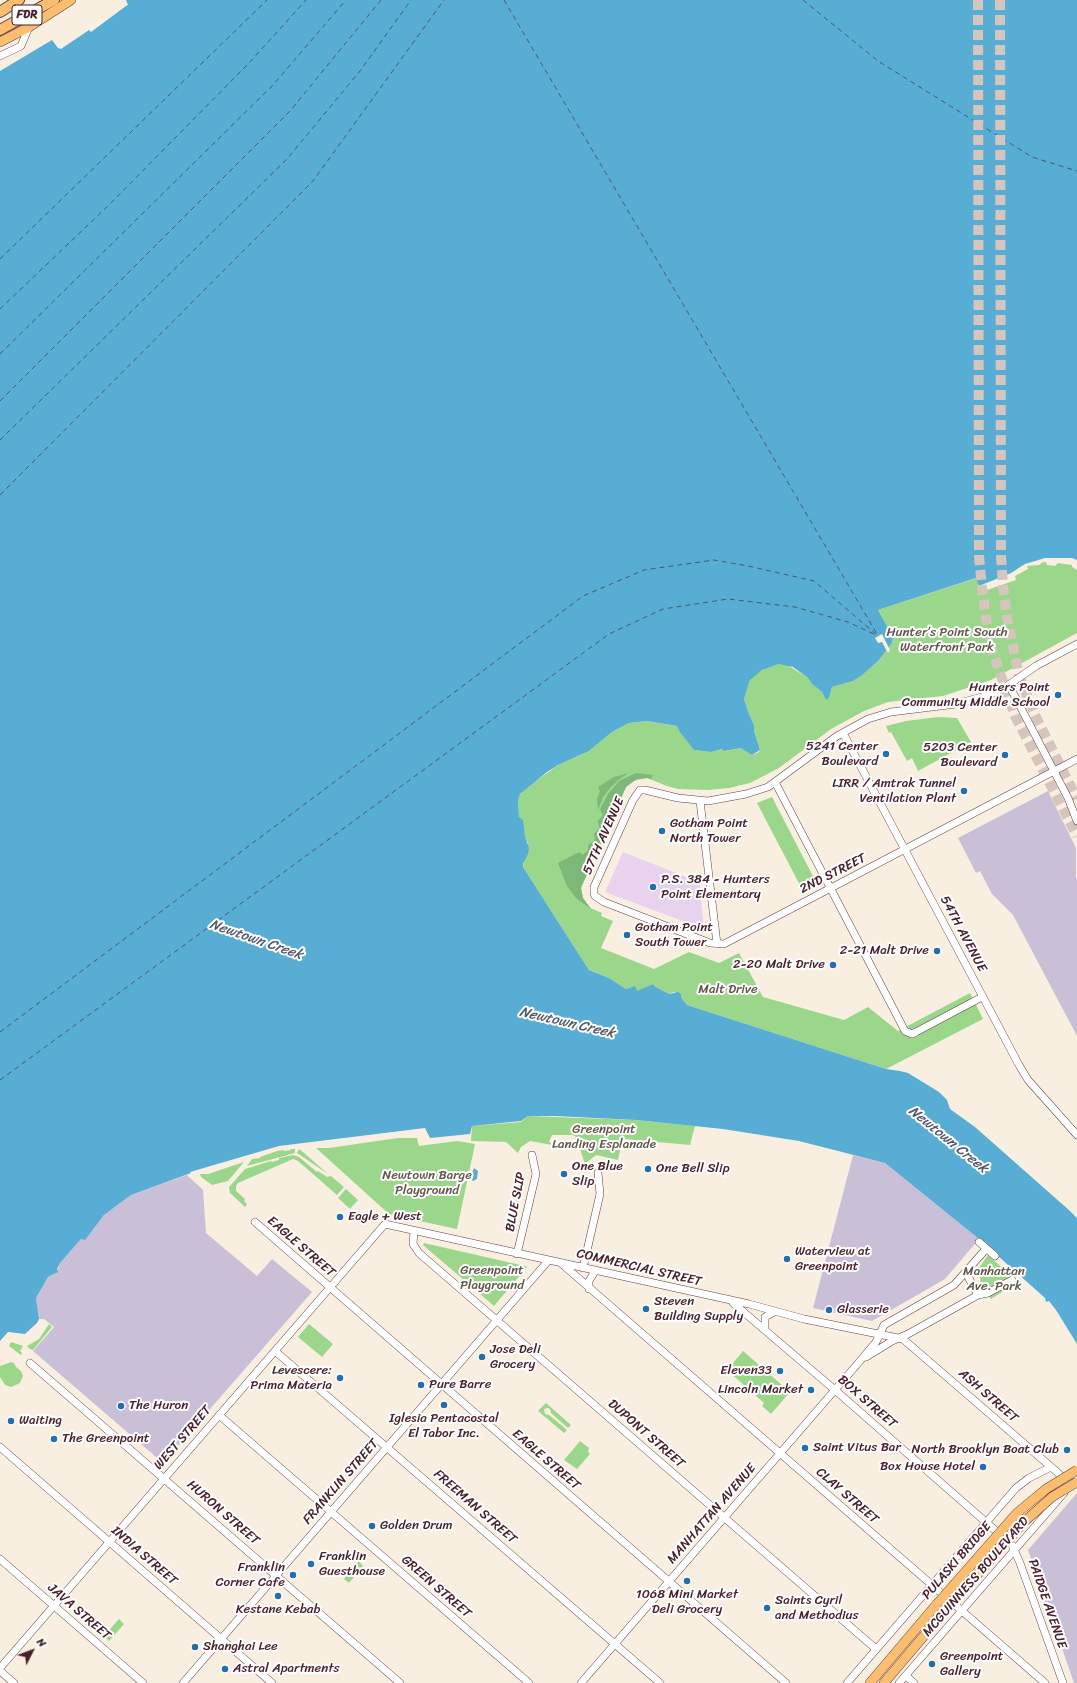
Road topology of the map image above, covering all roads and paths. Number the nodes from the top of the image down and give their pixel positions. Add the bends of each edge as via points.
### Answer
1 (19, 0) edge
2 (54, 0) edge
3 (71, 0) edge
4 (0, 12) edge
5 (29, 27) junction
6 (0, 30) edge
7 (0, 42) edge
8 (0, 56) edge
9 (1077, 644) edge
10 (1009, 685) junction
11 (842, 733) junction
12 (1077, 759) edge
13 (1055, 771) junction
14 (775, 782) junction
15 (1068, 798) junction
16 (700, 801) junction
17 (1077, 809) edge
18 (1077, 821) edge
19 (905, 850) junction
20 (831, 888) junction
21 (717, 944) junction
22 (982, 997) junction
23 (1077, 1136) edge
24 (532, 1156) dead end
25 (598, 1173) dead end
26 (255, 1222) dead end
27 (385, 1224) joint
28 (414, 1231) junction
29 (979, 1242) dead end
30 (986, 1248) junction
31 (518, 1254) junction
32 (995, 1256) dead end
33 (548, 1261) junction
34 (561, 1263) junction
35 (583, 1268) junction
36 (595, 1271) junction
37 (966, 1273) junction
38 (1012, 1280) dead end
39 (329, 1287) junction
40 (589, 1289) junction
41 (978, 1295) junction
42 (731, 1302) junction
43 (774, 1312) junction
44 (497, 1320) junction
45 (765, 1329) junction
46 (883, 1334) junction
47 (900, 1338) junction
48 (275, 1350) junction
49 (860, 1361) junction
50 (30, 1363) dead end
51 (441, 1384) junction
52 (835, 1390) junction
53 (219, 1415) junction
54 (0, 1447) edge
55 (387, 1447) junction
56 (780, 1454) junction
57 (1051, 1467) junction
58 (1077, 1470) edge
59 (164, 1478) junction
60 (1077, 1482) edge
61 (1068, 1486) joint
62 (331, 1511) junction
63 (724, 1518) junction
64 (987, 1521) junction
65 (1004, 1537) joint
66 (109, 1542) junction
67 (1015, 1550) junction
68 (0, 1559) edge
69 (276, 1575) junction
70 (669, 1582) junction
71 (932, 1585) junction
72 (54, 1606) junction
73 (962, 1612) junction
74 (221, 1639) junction
75 (615, 1644) junction
76 (876, 1649) junction
77 (0, 1669) edge
78 (906, 1676) junction
79 (14, 1683) edge
80 (143, 1683) edge
81 (182, 1683) edge
82 (272, 1683) edge
83 (400, 1683) edge
84 (528, 1683) edge
85 (581, 1683) edge
86 (660, 1683) edge
87 (786, 1683) edge
88 (847, 1683) edge
89 (870, 1683) edge
90 (884, 1683) edge
91 (899, 1683) edge
92 (914, 1683) edge
93 (1045, 1683) edge
94 (1063, 1683) edge

1 - 4 highway, FDR
2 - 6 highway, FDR
3 - 5 main road
5 - 7 main road
5 - 8 street via 21,46
9 - 10 street via 1036,666
10 - 11 street via 994,694 970,701 891,712
10 - 13 street
11 - 14 street
11 - 19 street, 54TH AVENUE
12 - 13 street, 2ND STREET
13 - 15 street
13 - 19 street, 2ND STREET
14 - 16 street via 746,794
14 - 20 street
15 - 17 street
15 - 18 street
16 - 21 street
16 - 21 street, 57TH AVENUE via 640,790 633,800 594,887 594,894 604,902
19 - 20 street, 2ND STREET
19 - 22 street, 54TH AVENUE
20 - 21 street, 2ND STREET via 725,943
20 - 22 street via 905,1031 912,1034
22 - 23 street, 54TH AVENUE via 1025,1075
24 - 31 street, BLUE SLIP via 536,1174
25 - 35 street via 600,1194
26 - 39 street, EAGLE STREET
27 - 28 street, COMMERCIAL STREET
27 - 39 street, WEST STREET
28 - 31 street, COMMERCIAL STREET
28 - 44 street, DUPONT STREET via 412,1243 417,1250
29 - 30 street
30 - 32 street
30 - 37 street, MANHATTAN AVENUE
31 - 33 street, COMMERCIAL STREET
33 - 34 street, COMMERCIAL STREET
33 - 44 street, FRANKLIN STREET
34 - 35 street, COMMERCIAL STREET
34 - 40 street, CLAY STREET
35 - 36 street, COMMERCIAL STREET
36 - 40 street via 589,1281
36 - 42 street, COMMERCIAL STREET
37 - 41 street
37 - 46 street, MANHATTAN AVENUE via 954,1285 887,1323 882,1327
38 - 41 street, MANHATTAN AVENUE via 988,1293
39 - 48 street, WEST STREET
39 - 51 street, EAGLE STREET
40 - 56 street, CLAY STREET
41 - 47 street, MANHATTAN AVENUE
42 - 43 street, COMMERCIAL STREET via 749,1304
42 - 45 street, BOX STREET
43 - 45 street via 765,1317
43 - 46 street, COMMERCIAL STREET
44 - 51 street, FRANKLIN STREET
44 - 63 street, DUPONT STREET
45 - 52 street, BOX STREET
46 - 47 street, ASH STREET
46 - 49 street, MANHATTAN AVENUE
47 - 49 street, MANHATTAN AVENUE
47 - 57 street, ASH STREET
48 - 53 street, WEST STREET
48 - 55 street, FREEMAN STREET
49 - 52 street, MANHATTAN AVENUE
50 - 59 street, HURON STREET
51 - 55 street, FRANKLIN STREET
51 - 70 street, EAGLE STREET
52 - 56 street, MANHATTAN AVENUE
52 - 64 street, BOX STREET
53 - 59 street, WEST STREET
53 - 62 street, GREEN STREET
54 - 66 street, INDIA STREET
55 - 62 street, FRANKLIN STREET
55 - 75 street, FREEMAN STREET
56 - 63 street, MANHATTAN AVENUE
56 - 71 street, CLAY STREET
57 - 61 street, ASH STREET
57 - 64 street via 1020,1485
58 - 89 main road, PULASKI BRIDGE, bridge via 1046,1488 1017,1513
59 - 66 street, WEST STREET
59 - 69 street, HURON STREET
60 - 90 main road, PULASKI BRIDGE, bridge via 1043,1504 1025,1521
61 - 67 street, MCGUINNESS BOULEVARD
62 - 69 street, FRANKLIN STREET
62 - 84 street, GREEN STREET
63 - 70 street, MANHATTAN AVENUE
63 - 76 street, DUPONT STREET
64 - 65 street, BOX STREET
64 - 71 street
65 - 67 street, PAIDGE AVENUE
66 - 72 street, WEST STREET
66 - 74 street, INDIA STREET
67 - 73 street, MCGUINNESS BOULEVARD
67 - 94 street, PAIDGE AVENUE
68 - 72 street, JAVA STREET
69 - 74 street, FRANKLIN STREET
69 - 83 street, HURON STREET
70 - 75 street, MANHATTAN AVENUE
70 - 87 street, EAGLE STREET
71 - 73 street, CLAY STREET
71 - 76 street
72 - 77 street, WEST STREET
72 - 80 street, JAVA STREET
73 - 78 street, MCGUINNESS BOULEVARD
73 - 93 street, CLAY STREET
74 - 81 street, FRANKLIN STREET
74 - 82 street, INDIA STREET
75 - 85 street, MANHATTAN AVENUE
75 - 86 street, FREEMAN STREET
76 - 88 street
77 - 79 street
78 - 91 street, MCGUINNESS BOULEVARD
78 - 92 street

